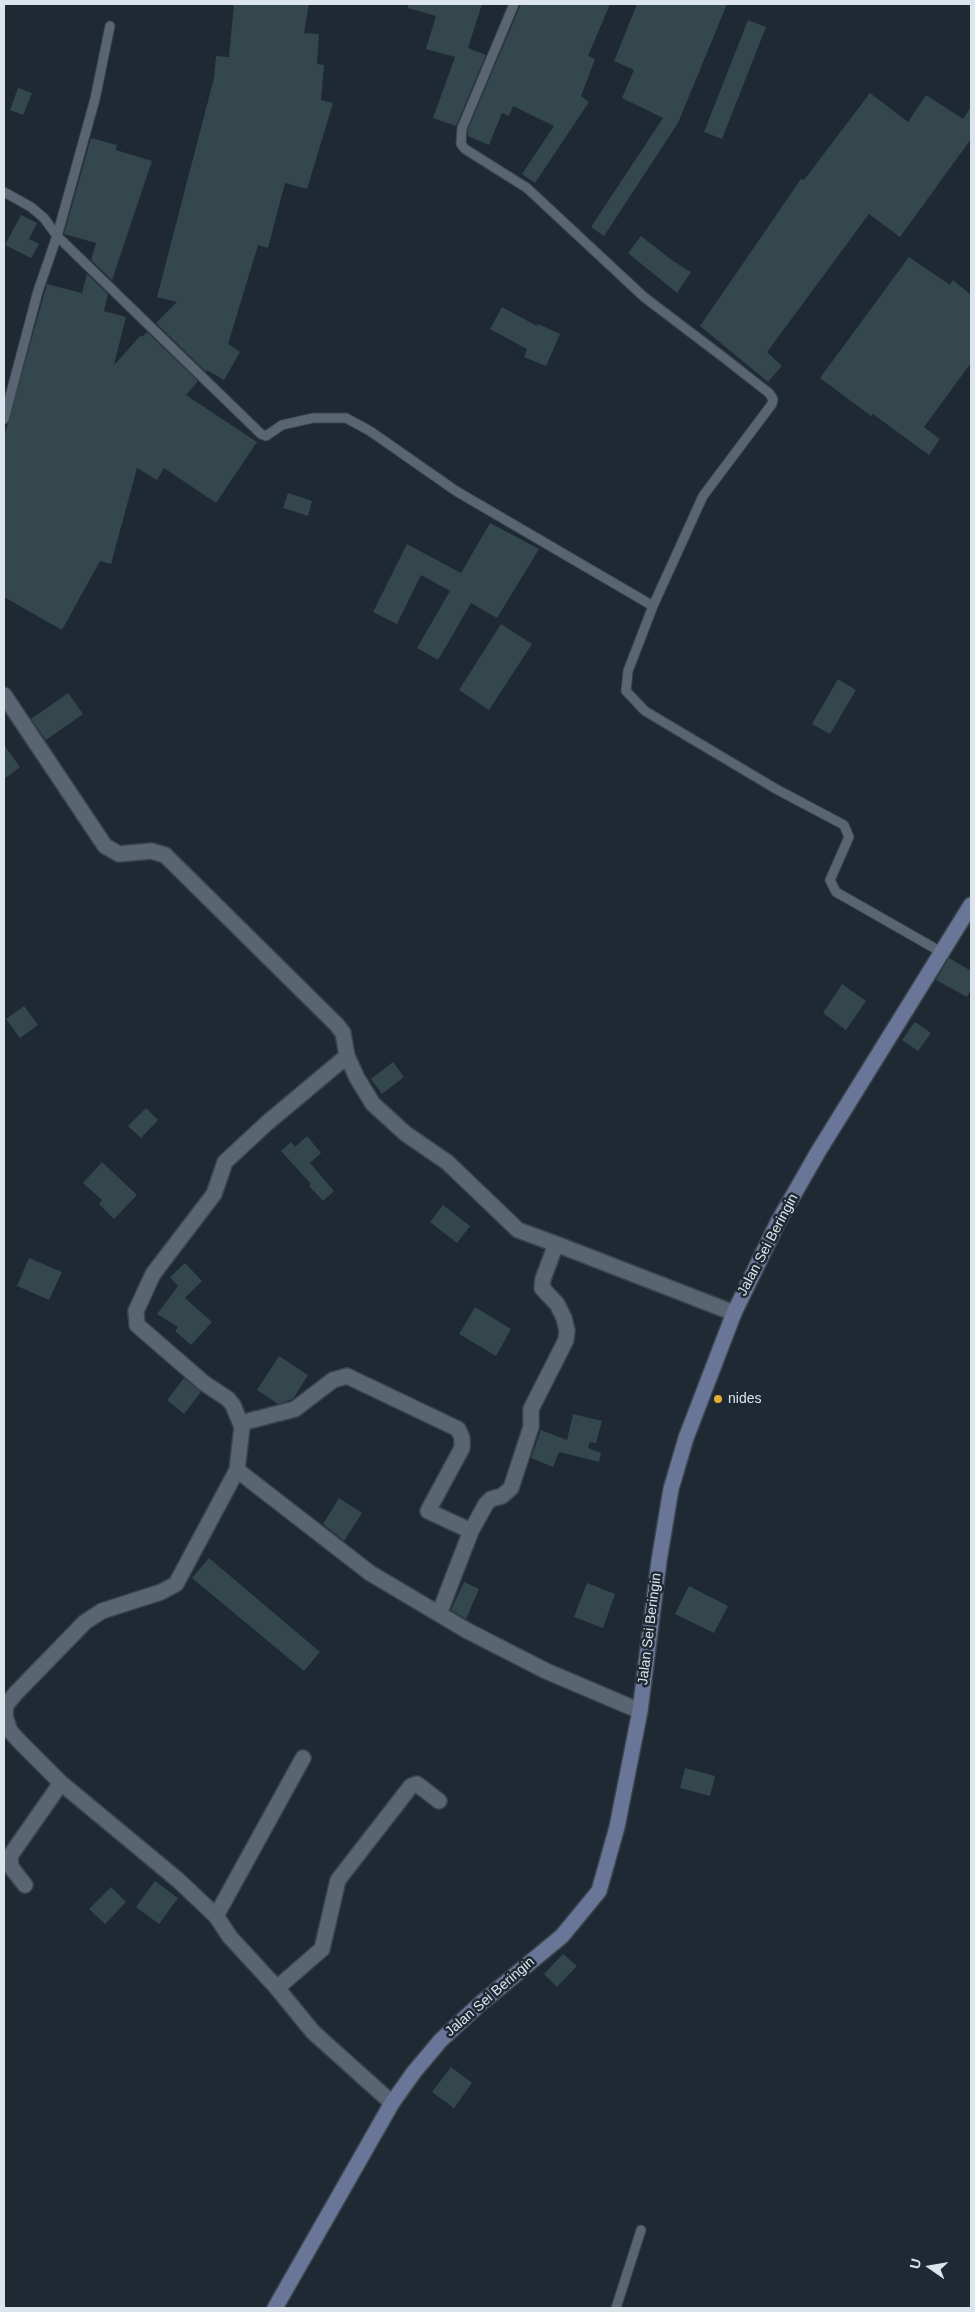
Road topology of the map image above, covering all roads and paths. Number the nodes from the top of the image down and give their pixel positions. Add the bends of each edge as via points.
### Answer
1 (514, 4) edge
2 (110, 26) dead end
3 (4, 192) edge
4 (57, 236) junction
5 (4, 419) edge
6 (653, 606) junction
7 (4, 695) edge
8 (971, 906) edge
9 (944, 953) junction
10 (347, 1056) junction
11 (556, 1244) junction
12 (734, 1313) junction
13 (241, 1423) junction
14 (237, 1470) junction
15 (471, 1530) junction
16 (439, 1614) junction
17 (640, 1711) junction
18 (303, 1758) dead end
19 (62, 1783) junction
20 (439, 1801) dead end
21 (25, 1886) dead end
22 (216, 1916) junction
23 (277, 1988) junction
24 (392, 2103) junction
25 (641, 2230) dead end
26 (275, 2308) edge
27 (616, 2308) edge

1 - 6 lane via 462,128 461,144 527,188 644,297 773,399 703,496
2 - 4 lane via 96,99
3 - 4 lane via 31,206
4 - 5 lane via 38,291
4 - 6 lane via 261,434 266,436 282,425 314,418 346,418 456,491
6 - 9 lane via 628,671 625,684 630,697 645,711 844,826 849,837 830,880 836,892
7 - 10 street via 105,846 119,854 151,851 165,855 337,1025 343,1033
8 - 9 street, Jalan Sei Beringin
9 - 12 street, Jalan Sei Beringin via 818,1152 778,1222
10 - 11 street via 373,1104 406,1134 447,1162 518,1230
10 - 13 street via 225,1162 214,1194 153,1274 136,1311 137,1325 204,1383 228,1399
11 - 12 street
11 - 15 street via 542,1288 557,1304 564,1318 566,1340 531,1409 531,1427 511,1488 486,1504
12 - 17 street, Jalan Sei Beringin via 686,1438 671,1489
13 - 14 street
13 - 15 street via 295,1409 332,1380 347,1376 458,1429 462,1448 428,1511
14 - 16 street via 370,1573
14 - 19 street via 176,1584 102,1611 85,1622 6,1705 5,1716 10,1731
15 - 16 street
16 - 17 street via 546,1672
17 - 24 street, Jalan Sei Beringin via 617,1827 599,1891 562,1936 441,2040
18 - 22 street
19 - 21 street via 10,1856 11,1867
19 - 22 street
20 - 23 street via 416,1784 411,1786 338,1880 322,1949
22 - 23 street via 230,1937
23 - 24 street via 313,2032
24 - 26 street, Jalan Sei Beringin
25 - 27 lane

